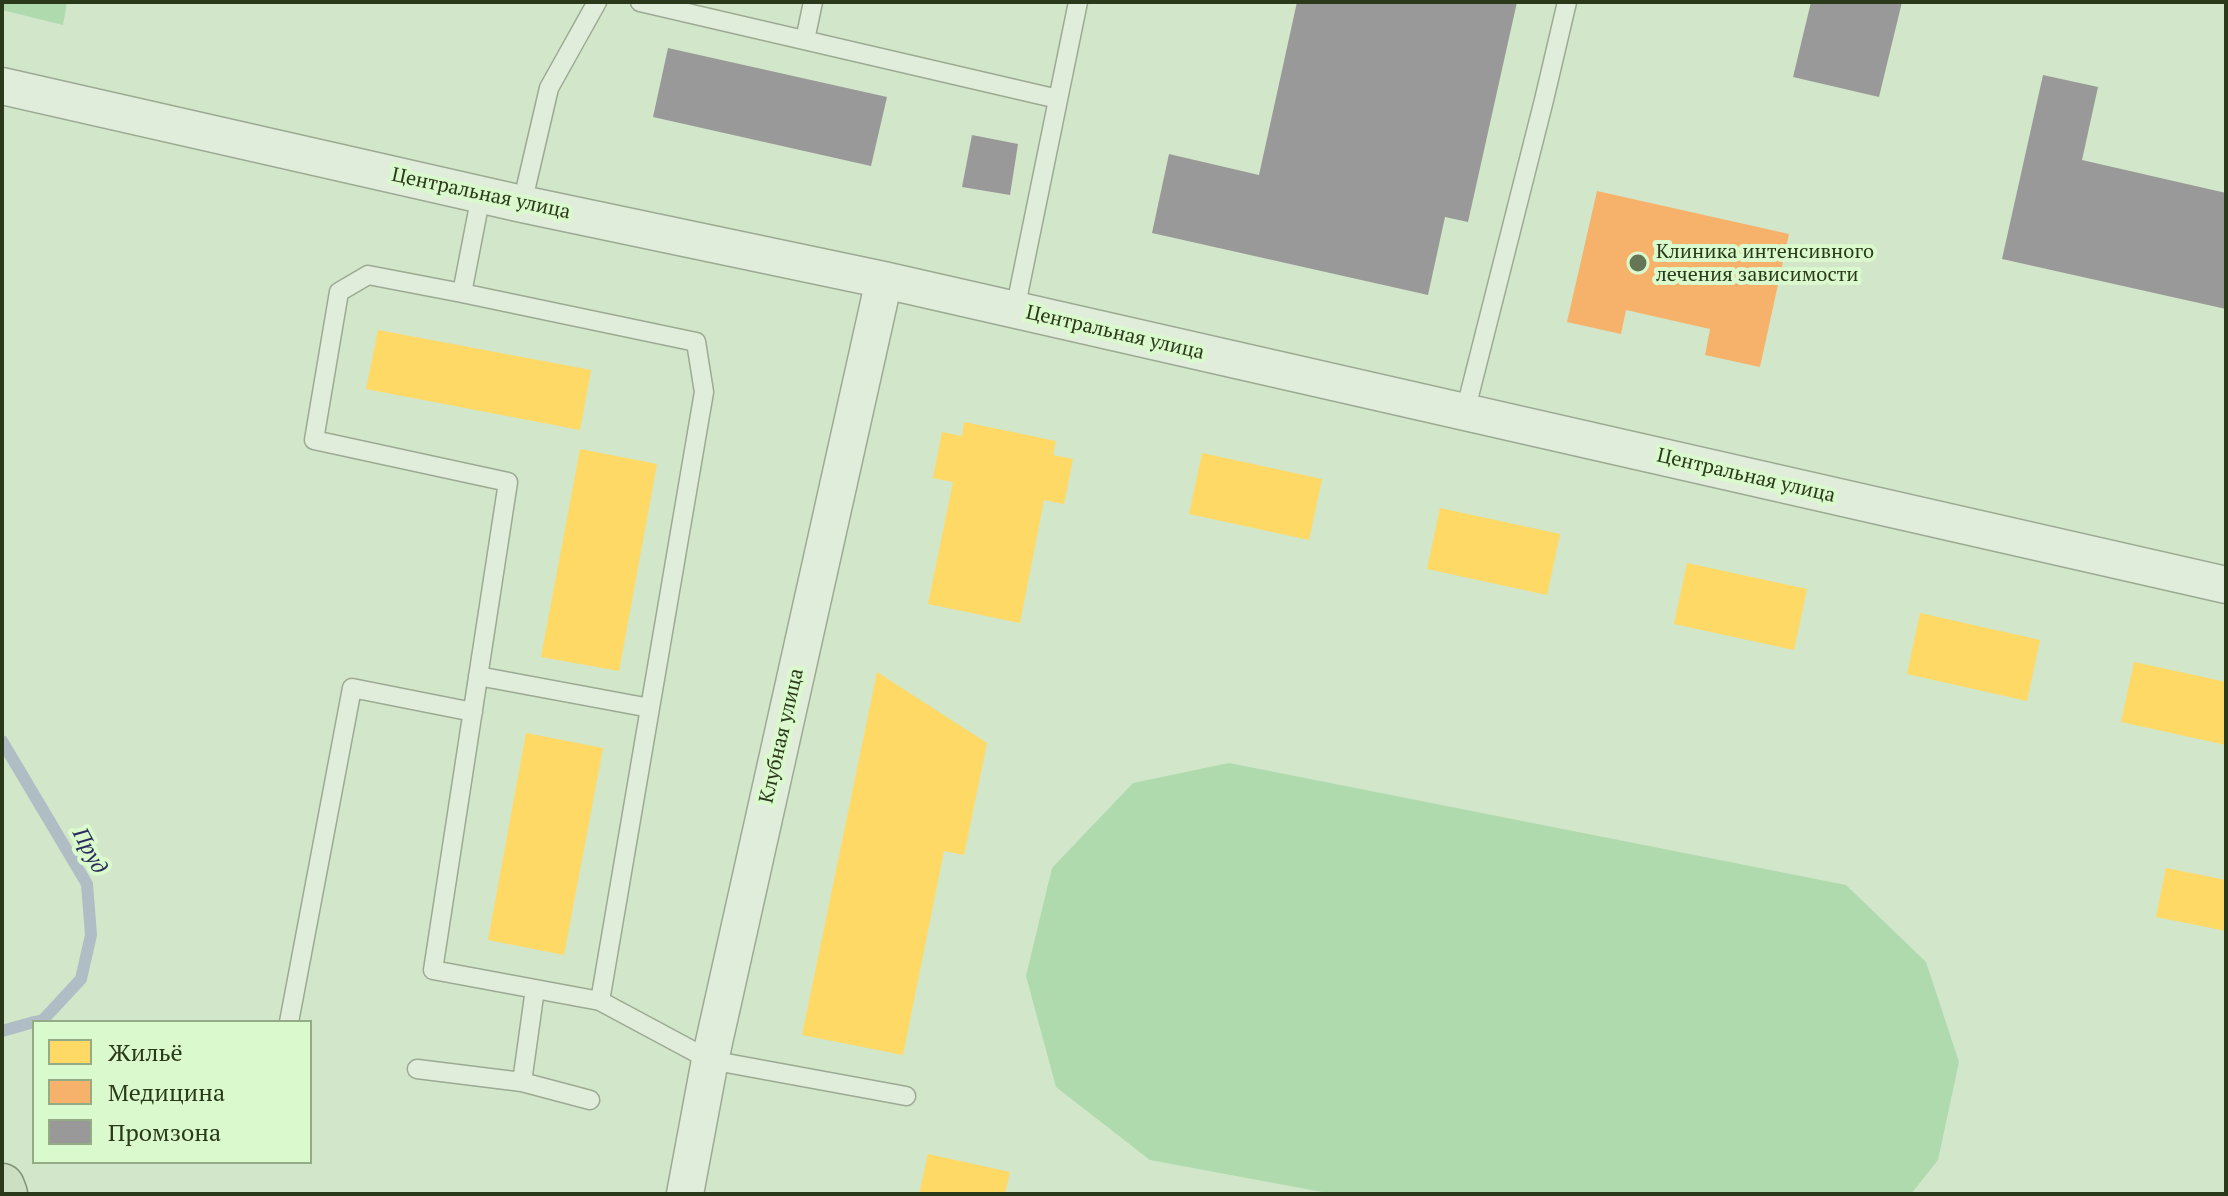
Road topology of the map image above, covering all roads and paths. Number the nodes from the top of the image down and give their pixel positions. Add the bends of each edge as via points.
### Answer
1 (597, 2) edge
2 (640, 2) edge
3 (813, 2) edge
4 (1078, 2) edge
5 (1567, 2) edge
6 (805, 40) junction
7 (2, 86) edge
8 (1058, 99) junction
9 (481, 195) junction
10 (522, 204) junction
11 (884, 280) junction
12 (462, 293) junction
13 (1015, 310) junction
14 (1465, 412) junction
15 (2226, 585) edge
16 (478, 676) junction
17 (650, 708) junction
18 (473, 712) junction
19 (535, 989) junction
20 (600, 1001) junction
21 (289, 1020) edge
22 (710, 1060) junction
23 (417, 1069) dead end
24 (522, 1082) junction
25 (906, 1096) dead end
26 (590, 1100) dead end
27 (2, 1186) edge
28 (5, 1194) edge
29 (685, 1194) edge

1 - 10 lane via 549,88
2 - 6 lane
3 - 6 lane
4 - 8 lane
5 - 14 lane
6 - 8 lane
7 - 9 street, Центральная улица
8 - 13 lane
9 - 10 street, Центральная улица
9 - 12 lane
10 - 11 street, Центральная улица
11 - 13 street, Центральная улица
11 - 22 street, Клубная улица
12 - 16 lane via 368,275 339,292 314,440 508,482
12 - 17 lane via 696,342 704,392
13 - 14 street, Центральная улица
14 - 15 street, Центральная улица
16 - 17 lane
16 - 18 lane
17 - 20 lane
18 - 19 lane via 433,970
18 - 21 lane via 352,688
19 - 20 lane
19 - 24 lane
20 - 22 lane
22 - 25 lane
22 - 29 street, Клубная улица
23 - 24 lane
24 - 26 lane
27 - 28 highway

